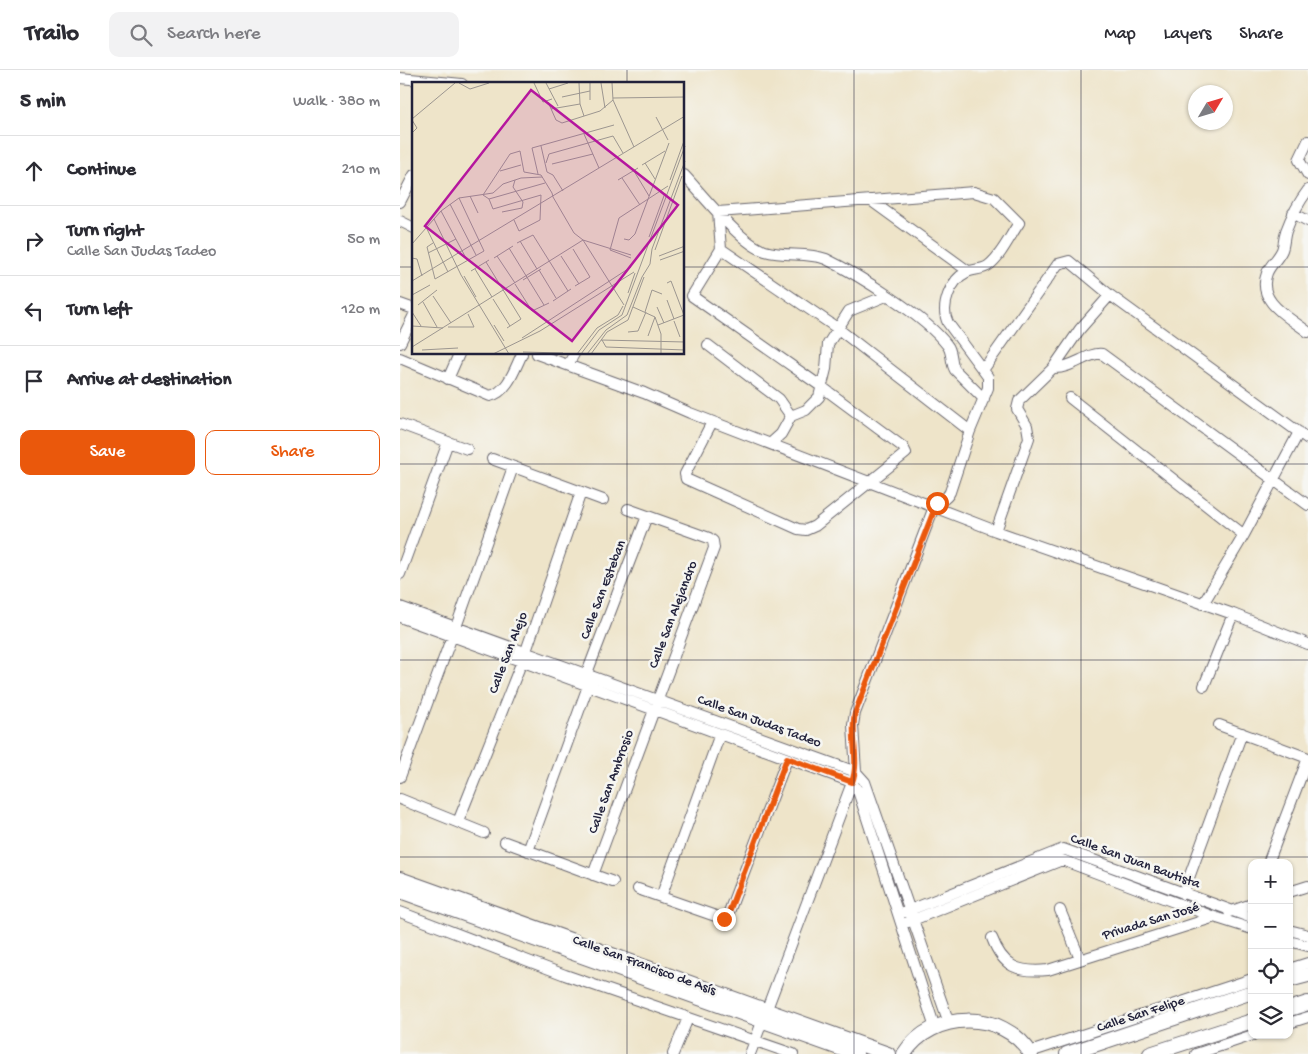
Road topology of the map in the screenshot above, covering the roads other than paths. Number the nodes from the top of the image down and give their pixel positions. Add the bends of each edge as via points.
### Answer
1 (400, 78) edge
2 (441, 82) edge
3 (1308, 141) edge
4 (1308, 175) edge
5 (685, 176) edge
6 (412, 179) edge
7 (1308, 190) edge
8 (870, 200) junction
9 (400, 202) edge
10 (718, 212) junction
11 (1294, 213) junction
12 (400, 221) edge
13 (1308, 221) edge
14 (412, 227) edge
15 (721, 249) junction
16 (968, 271) junction
17 (1110, 295) junction
18 (886, 296) junction
19 (400, 304) edge
20 (412, 308) edge
21 (412, 319) edge
22 (836, 328) junction
23 (1308, 332) edge
24 (400, 344) edge
25 (708, 346) dead end
26 (459, 355) edge
27 (522, 355) edge
28 (540, 355) edge
29 (573, 355) edge
30 (400, 358) edge
31 (568, 365) junction
32 (1053, 368) junction
33 (983, 370) junction
34 (448, 379) junction
35 (822, 387) junction
36 (1070, 398) dead end
37 (984, 399) junction
38 (791, 416) junction
39 (712, 422) junction
40 (400, 424) edge
41 (970, 431) junction
42 (1299, 432) junction
43 (1308, 438) edge
44 (448, 442) junction
45 (772, 443) junction
46 (467, 449) dead end
47 (492, 460) dead end
48 (513, 467) junction
49 (1272, 480) junction
50 (871, 483) junction
51 (581, 492) junction
52 (603, 500) dead end
53 (1308, 505) edge
54 (934, 507) junction
55 (628, 510) dead end
56 (647, 516) junction
57 (996, 531) junction
58 (1244, 535) junction
59 (400, 574) edge
60 (1204, 604) junction
61 (400, 607) edge
62 (1233, 614) junction
63 (400, 617) edge
64 (454, 631) junction
65 (1308, 644) edge
66 (526, 651) junction
67 (521, 662) junction
68 (587, 673) junction
69 (588, 686) junction
70 (1204, 686) dead end
71 (657, 700) junction
72 (653, 710) junction
73 (1219, 725) dead end
74 (1242, 733) junction
75 (720, 734) junction
76 (787, 758) junction
77 (1308, 758) edge
78 (400, 777) edge
79 (854, 777) junction
80 (400, 799) edge
81 (458, 822) junction
82 (484, 833) dead end
83 (505, 842) dead end
84 (528, 850) junction
85 (1270, 859) edge
86 (593, 874) junction
87 (400, 879) edge
88 (613, 882) dead end
89 (1308, 886) edge
90 (638, 888) dead end
91 (400, 890) edge
92 (1293, 891) edge
93 (1183, 894) junction
94 (661, 897) junction
95 (1248, 905) edge
96 (1060, 910) dead end
97 (400, 912) edge
98 (1230, 912) junction
99 (1214, 917) junction
100 (1248, 917) edge
101 (906, 918) junction
102 (1248, 928) edge
103 (1293, 931) edge
104 (1308, 935) edge
105 (992, 938) dead end
106 (1293, 941) edge
107 (1308, 946) edge
108 (1080, 959) junction
109 (1308, 963) edge
110 (1293, 967) edge
111 (1308, 974) edge
112 (1293, 979) edge
113 (1248, 980) edge
114 (1248, 993) edge
115 (1308, 1003) edge
116 (1293, 1008) edge
117 (764, 1015) junction
118 (1308, 1017) edge
119 (688, 1018) junction
120 (1248, 1022) edge
121 (1293, 1022) edge
122 (948, 1023) junction
123 (935, 1028) junction
124 (1248, 1037) edge
125 (755, 1041) junction
126 (1031, 1053) edge
127 (673, 1054) edge
128 (750, 1054) edge
129 (793, 1054) edge
130 (856, 1054) edge
131 (888, 1054) edge
132 (904, 1054) edge
133 (1067, 1054) edge
134 (1150, 1054) edge
135 (1196, 1054) edge

1 - 2 street
3 - 4 street via 1299,160
5 - 10 street
6 - 9 street
7 - 11 street
8 - 10 street
8 - 16 street
8 - 16 street via 974,192 994,198 1019,223 988,265
10 - 15 street
10 - 18 street via 756,247 826,259
11 - 13 street
11 - 23 street via 1282,250 1267,272 1265,294 1272,304
12 - 14 street
15 - 22 street
15 - 35 street via 692,296
16 - 33 street via 953,282 944,315
17 - 32 street via 1080,329
17 - 33 street via 1074,264 1064,261 1058,264
17 - 42 street
18 - 22 street via 849,311
18 - 37 street via 912,313 945,342 955,370
19 - 20 street
21 - 24 street
22 - 35 street via 828,344
22 - 41 street
25 - 38 street via 779,399
26 - 34 street
27 - 34 street via 506,386 497,395 484,395
28 - 31 street
29 - 31 street
30 - 34 street
31 - 39 street via 644,392
32 - 49 street via 1068,367 1096,353 1102,354
32 - 57 street via 1017,405 1029,438
33 - 37 street via 989,383
35 - 38 street via 814,404
35 - 50 street via 905,450 903,457
36 - 58 street
37 - 41 street
38 - 45 street
39 - 45 street
39 - 50 street via 685,474 686,479 798,529 815,526
40 - 44 street
41 - 54 street via 950,492
42 - 43 street
42 - 49 street
44 - 46 street
44 - 59 street
45 - 50 street
47 - 48 street
48 - 51 street
48 - 64 street
49 - 53 street
49 - 58 street
50 - 54 street
51 - 52 street
51 - 66 street, Calle San Alejo
54 - 57 street
54 - 79 street via 855,713
55 - 56 street
56 - 68 street, Calle San Esteban
56 - 71 street, Calle San Alejandro via 713,541 714,550
57 - 60 street
58 - 60 street
60 - 62 street
61 - 64 street, Calle San Judas Tadeo
62 - 65 street
62 - 70 street
63 - 64 street, Calle San Judas Tadeo
64 - 66 street, Calle San Judas Tadeo
64 - 67 street, Calle San Judas Tadeo
64 - 78 street
66 - 67 street, Calle San Alejo
66 - 68 street, Calle San Judas Tadeo
67 - 69 street, Calle San Judas Tadeo
67 - 81 street, Calle San Alejo
68 - 71 street, Calle San Judas Tadeo
69 - 72 street, Calle San Judas Tadeo
69 - 84 street
71 - 72 street, Calle San Ambrosio
71 - 79 street, Calle San Judas Tadeo
72 - 75 street, Calle San Judas Tadeo
72 - 86 street, Calle San Ambrosio
73 - 74 street
74 - 77 street
74 - 93 street
75 - 76 street, Calle San Judas Tadeo
75 - 94 street
76 - 79 street, Calle San Judas Tadeo
76 - 94 street via 727,916 720,920
77 - 85 street
79 - 101 street via 865,782
79 - 117 street
80 - 81 street
81 - 82 street
83 - 84 street
84 - 86 street
86 - 88 street
87 - 117 main road, Calle San Francisco de Asís
89 - 92 street
90 - 94 street
91 - 117 main road, Calle San Francisco de Asís
93 - 98 street, Calle San Juan Bautista
93 - 101 street, Calle San Juan Bautista via 1063,849
95 - 98 street, Privada San José
96 - 108 street
97 - 119 street
98 - 99 street, Privada San José
98 - 100 street, Calle San Juan Bautista
99 - 101 street, Calle San Juan Bautista via 1062,860
99 - 102 street, Calle San Juan Bautista
99 - 108 street, Privada San José
101 - 122 street
101 - 123 street
103 - 104 street
105 - 108 street, Privada San José via 1006,963 1028,970 1048,970
106 - 107 street
109 - 110 street
111 - 112 main road
113 - 126 street, Calle San Felipe
114 - 133 main road
115 - 116 main road
117 - 125 street
117 - 130 main road, Calle San Francisco de Asís
117 - 131 main road, Calle San Francisco de Asís
118 - 121 street
119 - 125 street
119 - 127 street
120 - 134 main road
122 - 123 main road
122 - 126 main road via 974,1020 997,1025 1017,1038
123 - 132 main road via 916,1038
124 - 135 street
125 - 128 street
125 - 129 street

